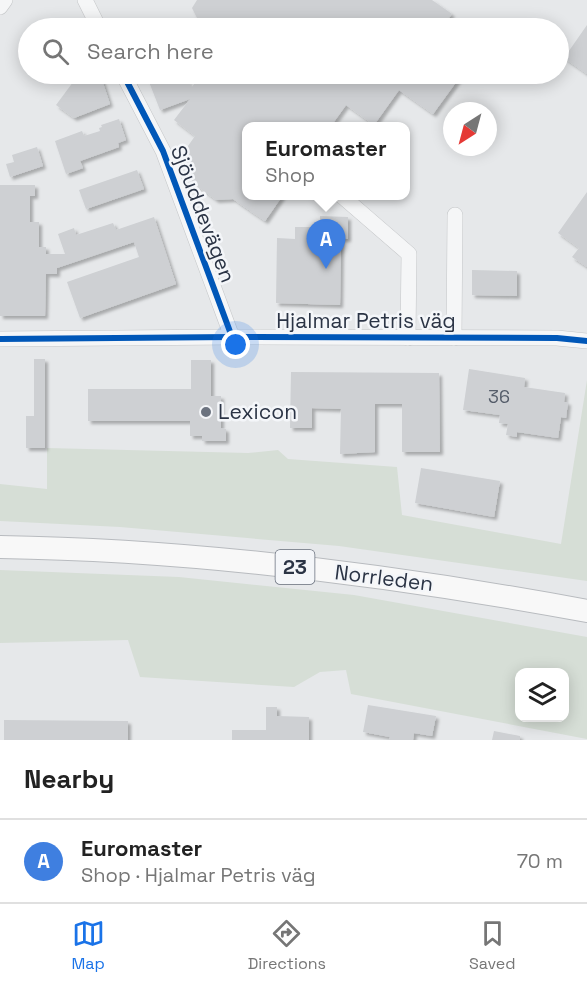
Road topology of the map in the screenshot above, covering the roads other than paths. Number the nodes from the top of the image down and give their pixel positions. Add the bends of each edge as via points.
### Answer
1 (5, 0) edge
2 (85, 0) edge
3 (0, 7) edge
4 (94, 18) edge
5 (128, 84) edge
6 (348, 200) edge
7 (455, 214) dead end
8 (232, 337) junction
9 (408, 338) junction
10 (454, 338) junction
11 (0, 339) edge
12 (587, 341) edge
13 (0, 536) edge
14 (0, 547) edge
15 (587, 600) edge
16 (587, 611) edge

1 - 3 street
2 - 4 street
5 - 8 street, Sjöuddevägen via 163,151
6 - 9 street via 409,254
7 - 10 street
8 - 9 street, Hjalmar Petris väg
8 - 11 street, Hjalmar Petris väg
9 - 10 street, Hjalmar Petris väg
10 - 12 street, Hjalmar Petris väg
13 - 15 highway, Norrleden / 23 via 291,555 424,572
14 - 16 highway, Norrleden / 23 via 109,551 281,566 423,583

